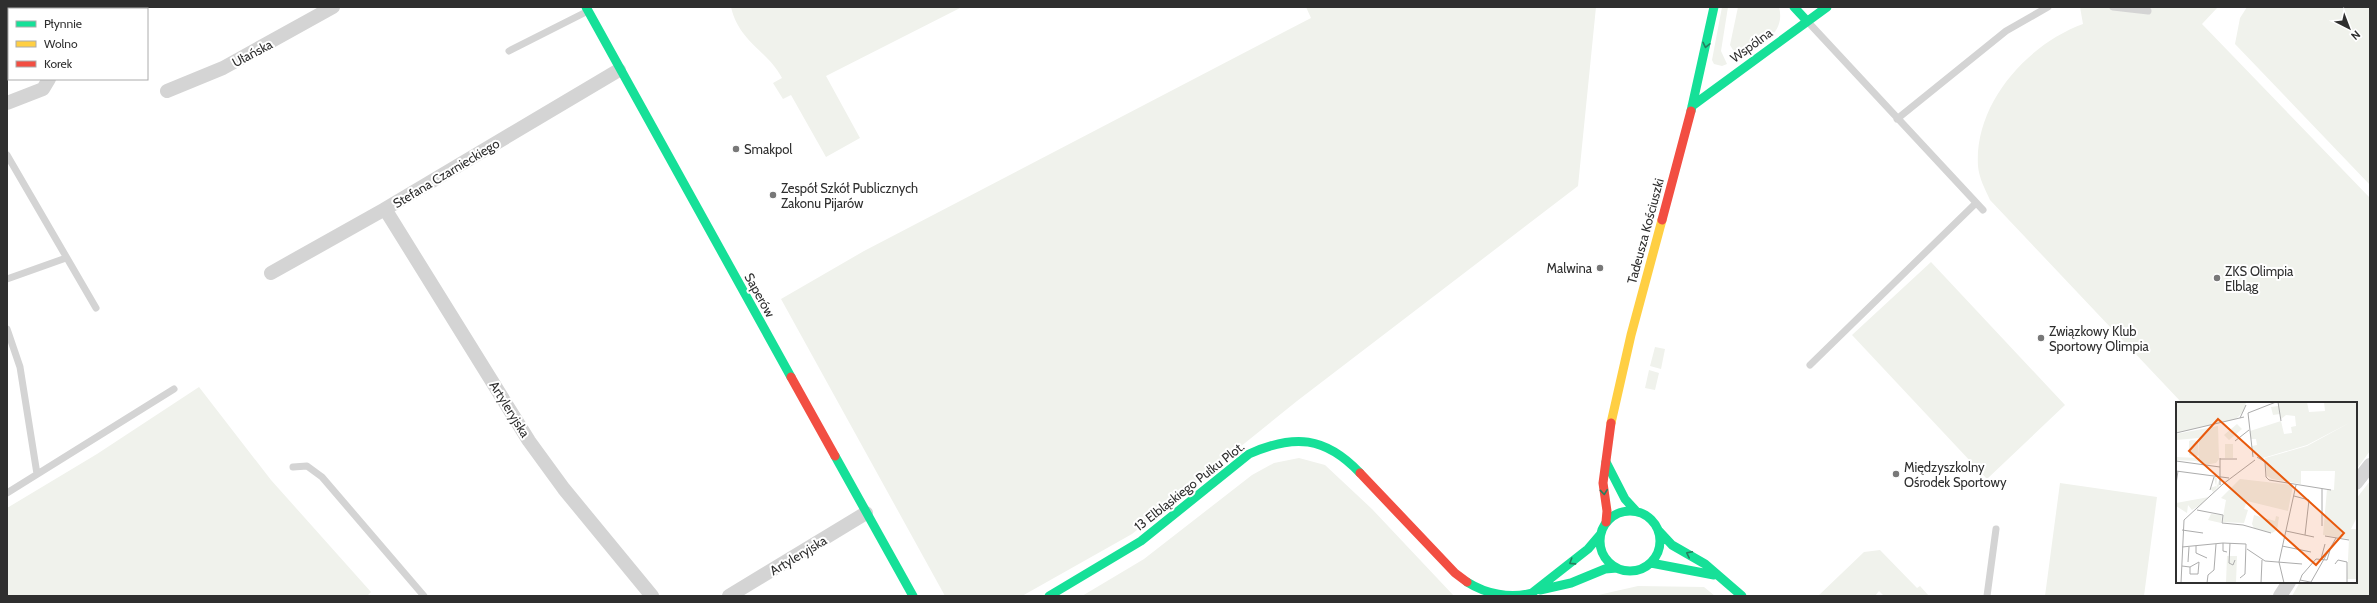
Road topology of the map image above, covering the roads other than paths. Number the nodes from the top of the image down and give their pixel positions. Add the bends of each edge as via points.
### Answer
1 (333, 7) edge
2 (1714, 7) edge
3 (1794, 7) edge
4 (1827, 7) edge
5 (2048, 7) edge
6 (2113, 7) edge
7 (587, 9) edge
8 (2148, 12) dead end
9 (1807, 21) junction
10 (508, 51) dead end
11 (619, 70) junction
12 (48, 80) edge
13 (167, 91) dead end
14 (7, 102) edge
15 (1692, 106) junction
16 (1897, 119) junction
17 (7, 155) edge
18 (1976, 203) junction
19 (385, 209) junction
20 (1983, 210) dead end
21 (66, 258) junction
22 (271, 273) dead end
23 (7, 279) edge
24 (96, 308) dead end
25 (7, 329) edge
26 (1810, 365) dead end
27 (174, 389) dead end
28 (1606, 462) junction
29 (2370, 465) edge
30 (293, 467) dead end
31 (37, 474) junction
32 (2357, 482) edge
33 (7, 493) edge
34 (1636, 511) junction
35 (866, 513) junction
36 (1606, 522) junction
37 (1996, 529) dead end
38 (1659, 531) junction
39 (1600, 535) junction
40 (1651, 563) junction
41 (1616, 568) junction
42 (1720, 577) junction
43 (2288, 583) edge
44 (1538, 590) junction
45 (424, 596) edge
46 (652, 596) edge
47 (729, 596) edge
48 (913, 596) edge
49 (1049, 596) edge
50 (1742, 596) edge
51 (1987, 596) edge
52 (2280, 596) edge

1 - 13 street, Ułańska via 223,68
2 -> 15 street, Tadeusza Kościuszki
3 - 9 street
4 - 9 street, Wspólna
5 - 16 lane via 2006,31
6 - 8 lane
7 - 10 lane
7 - 11 street, Saperów
9 - 15 street, Wspólna
9 - 16 lane
11 - 19 street, Stefana Czarnieckiego
11 - 35 street, Saperów
12 - 14 street via 43,89
15 - 28 street, Tadeusza Kościuszki via 1631,335 1610,426
16 - 18 lane
17 - 21 lane
18 - 20 lane
18 - 26 lane
19 - 22 street, Stefana Czarnieckiego
19 - 46 street, Artyleryjska via 530,441 564,489
21 - 23 lane
21 - 24 lane
25 - 31 lane via 20,368
27 - 31 lane
28 - 34 street via 1625,499
28 -> 36 street, Tadeusza Kościuszki via 1603,483
29 - 32 street
30 - 45 lane via 307,466 322,477
31 - 33 lane
34 - 36 street via 1620,512
34 - 38 street via 1650,518
35 - 47 street, Artyleryjska
35 - 48 street, Saperów
36 - 39 street
37 - 51 lane
38 - 40 street via 1660,548
42 -> 38 street via 1694,556 1672,545
39 - 41 street via 1601,551
39 -> 44 street, 13 Elbląskiego Pułku Plot. via 1588,551 1564,567
40 - 41 street via 1631,572
40 - 42 street
41 - 44 street, 13 Elbląskiego Pułku Plot. via 1605,569 1561,586
42 - 50 street
43 - 52 street
44 - 49 street, 13 Elbląskiego Pułku Plot. via 1523,596 1489,592 1469,585 1351,463 1329,447 1312,441 1294,439 1269,444 1249,454 1141,541

